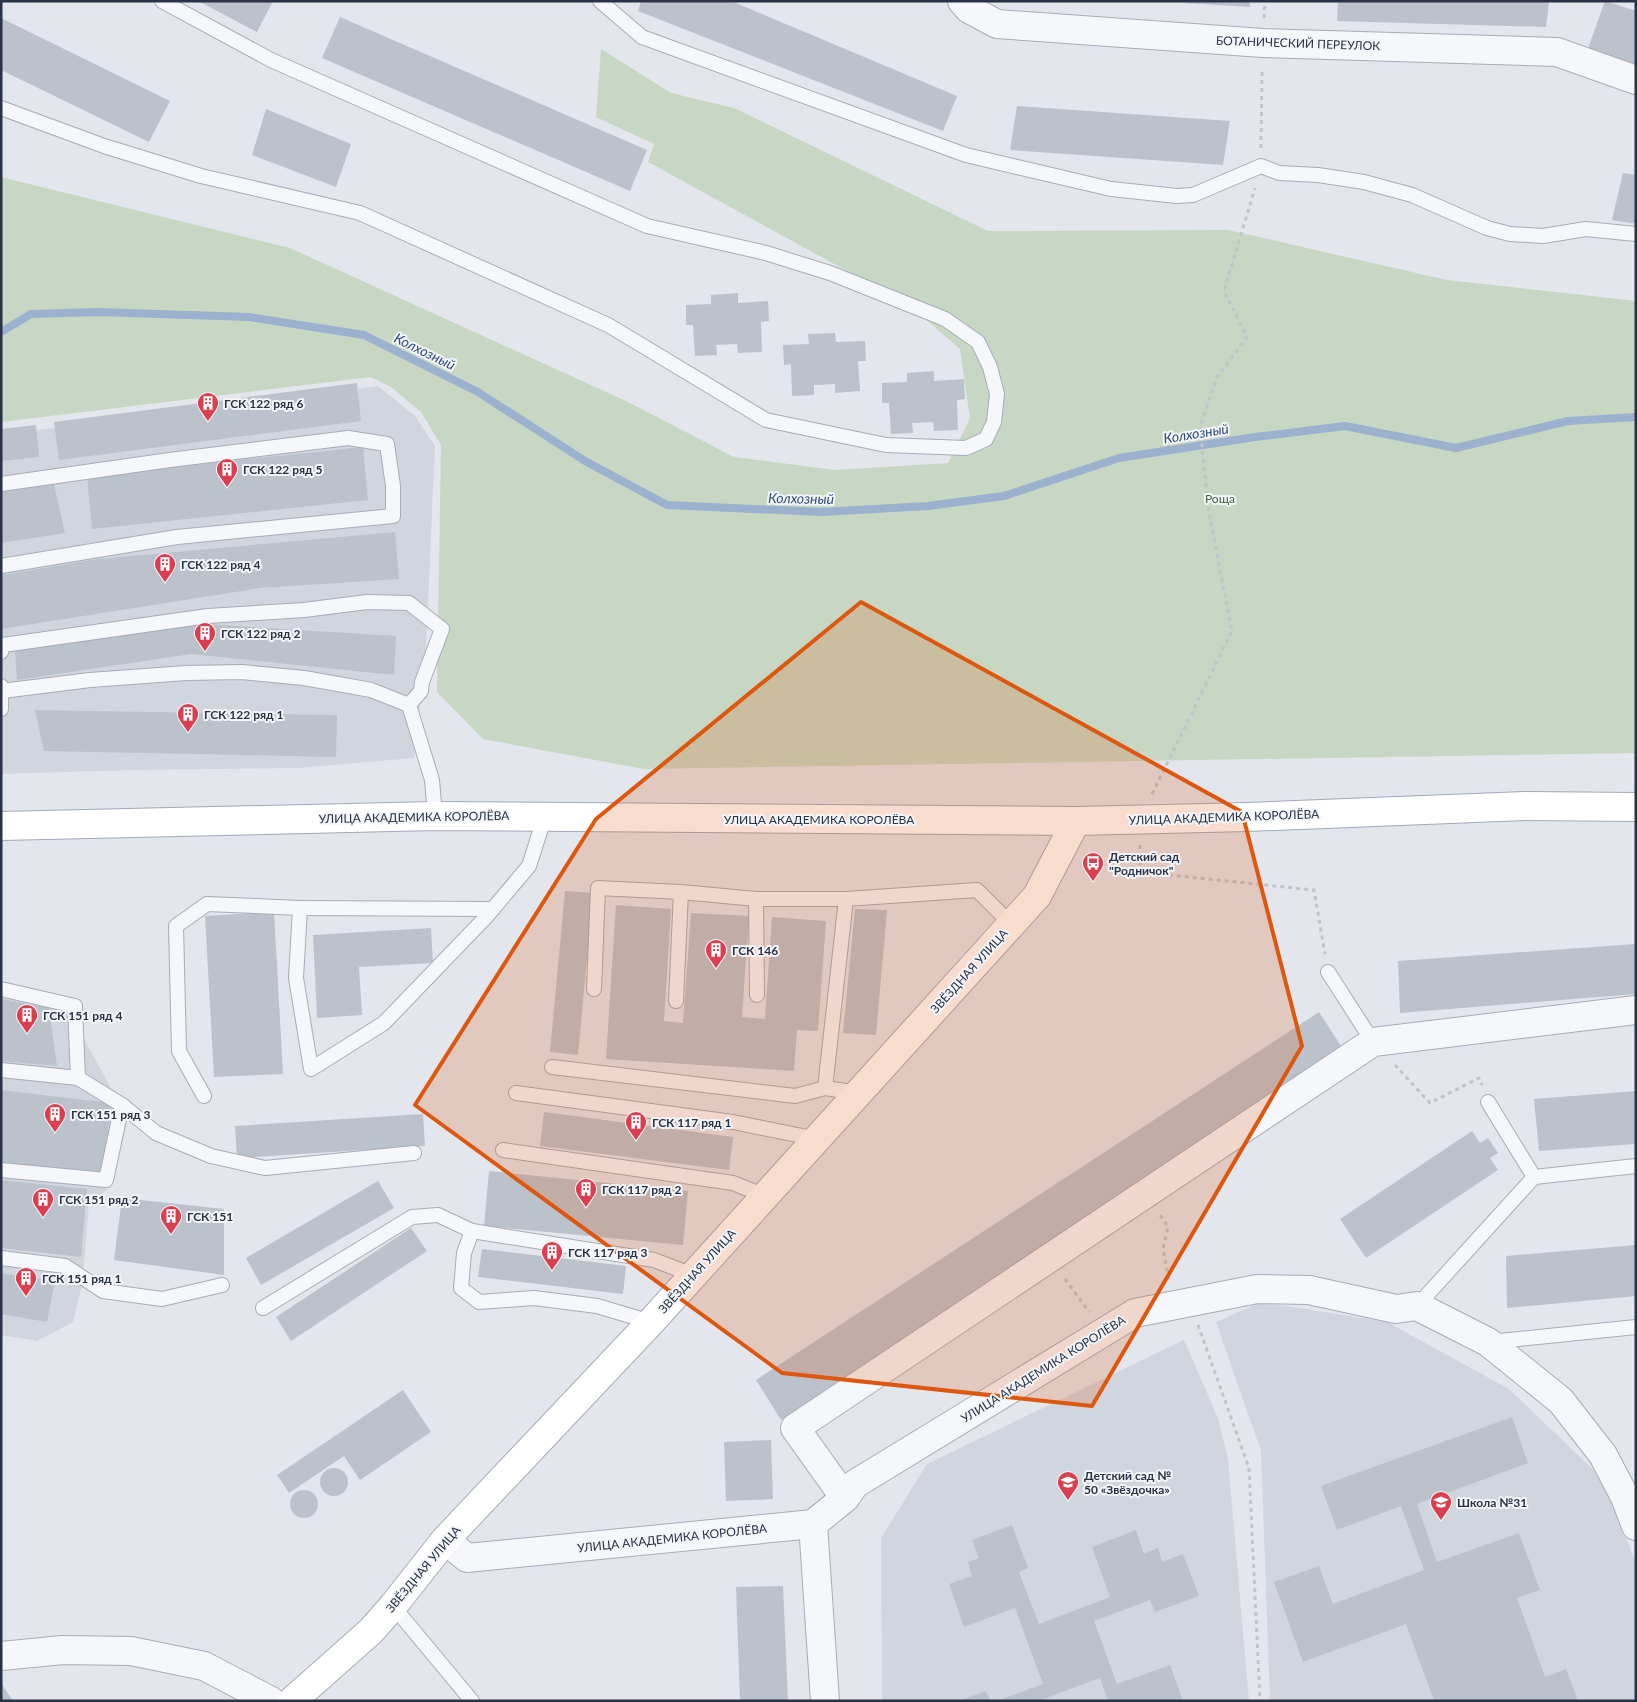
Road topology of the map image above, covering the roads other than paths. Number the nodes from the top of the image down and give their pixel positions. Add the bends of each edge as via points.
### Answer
1 (162, 1) edge
2 (600, 1) edge
3 (962, 1) edge
4 (1636, 80) edge
5 (1, 108) edge
6 (1636, 234) edge
7 (1, 484) edge
8 (1, 566) edge
9 (1, 652) edge
10 (2, 688) edge
11 (409, 705) junction
12 (1, 709) edge
13 (1636, 807) edge
14 (435, 816) junction
15 (545, 816) junction
16 (1076, 821) junction
17 (1, 826) edge
18 (681, 892) junction
19 (756, 898) junction
20 (846, 899) junction
21 (300, 908) junction
22 (493, 909) junction
23 (1011, 924) junction
24 (1328, 972) road end
25 (1, 989) edge
26 (594, 989) dead end
27 (757, 995) dead end
28 (676, 1001) dead end
29 (1636, 1010) edge
30 (1373, 1042) junction
31 (552, 1067) dead end
32 (1, 1070) edge
33 (78, 1078) junction
34 (825, 1088) junction
35 (516, 1092) dead end
36 (859, 1093) junction
37 (204, 1096) dead end
38 (1488, 1102) road end
39 (122, 1105) junction
40 (817, 1139) junction
41 (503, 1150) dead end
42 (414, 1153) dead end
43 (1636, 1166) edge
44 (1, 1170) edge
45 (1534, 1176) junction
46 (765, 1196) junction
47 (472, 1231) junction
48 (1, 1258) edge
49 (693, 1275) junction
50 (222, 1285) dead end
51 (1417, 1306) junction
52 (263, 1308) dead end
53 (651, 1322) junction
54 (1636, 1327) edge
55 (1488, 1342) junction
56 (845, 1498) junction
57 (813, 1524) junction
58 (1636, 1526) edge
59 (446, 1540) junction
60 (393, 1606) junction
61 (1, 1656) edge
62 (271, 1701) edge
63 (292, 1701) edge
64 (472, 1701) edge
65 (825, 1701) edge

1 - 5 lane via 271,60 647,226 766,253 830,273 945,319 978,342 990,367 997,394 994,422 986,440 966,448 886,444 766,420 608,325 360,213 201,176 104,146
2 - 6 lane via 642,37 966,155 1111,189 1193,195 1261,166 1280,173 1364,182 1412,195 1487,228 1510,234 1543,236 1586,229
3 - 4 street, БОТАНИЧЕСКИЙ ПЕРЕУЛОК via 969,9 997,24 1263,43 1557,52
7 - 8 lane via 348,438 388,444 394,486 394,516 177,537
9 - 11 lane via 3,645 208,616 367,602 409,603 442,629 421,692
10 - 11 lane via 186,673 242,672 304,678 371,690
10 - 12 lane
11 - 14 lane via 432,780
13 - 16 main road, УЛИЦА АКАДЕМИКА КОРОЛЁВА via 1477,807
14 - 15 main road, УЛИЦА АКАДЕМИКА КОРОЛЁВА
14 - 17 main road, УЛИЦА АКАДЕМИКА КОРОЛЁВА
15 - 16 main road, УЛИЦА АКАДЕМИКА КОРОЛЁВА
15 - 22 lane via 529,866
16 - 23 main road, ЗВЁЗДНАЯ УЛИЦА via 1037,896
18 - 19 lane
18 - 26 lane via 598,888
18 - 28 lane
19 - 20 lane
19 - 27 lane
20 - 23 lane via 977,890
20 - 34 lane
21 - 22 lane
21 - 22 lane via 296,978 311,1069 384,1024
21 - 37 lane via 207,904 176,926 179,1051
23 - 36 main road, ЗВЁЗДНАЯ УЛИЦА
24 - 30 lane
25 - 33 lane via 75,1006
29 - 30 street
30 - 56 street via 796,1428
31 - 34 lane via 795,1096
32 - 33 lane
33 - 39 lane
34 - 36 lane
35 - 40 lane via 733,1122
36 - 40 main road, ЗВЁЗДНАЯ УЛИЦА
38 - 45 lane
39 - 42 lane via 156,1133 211,1156 266,1168
39 - 44 lane via 106,1180
40 - 46 main road, ЗВЁЗДНАЯ УЛИЦА
41 - 46 lane via 733,1183
43 - 45 lane
45 - 51 lane
46 - 49 main road, ЗВЁЗДНАЯ УЛИЦА
47 - 49 lane via 654,1260
47 - 52 lane via 438,1214 412,1217
47 - 53 lane via 464,1253 461,1288 479,1302 534,1298 597,1306
48 - 50 lane via 65,1266 103,1291 162,1299
49 - 53 main road, ЗВЁЗДНАЯ УЛИЦА
51 - 55 street
51 - 56 street, УЛИЦА АКАДЕМИКА КОРОЛЁВА via 1396,1309 1309,1290 1257,1289 1135,1313 855,1484
53 - 59 main road, ЗВЁЗДНАЯ УЛИЦА
54 - 55 lane
55 - 58 street via 1561,1401 1603,1455
56 - 57 street, УЛИЦА АКАДЕМИКА КОРОЛЁВА
57 - 59 street, УЛИЦА АКАДЕМИКА КОРОЛЁВА via 467,1558
57 - 65 street
59 - 60 main road, ЗВЁЗДНАЯ УЛИЦА
60 - 63 main road, ЗВЁЗДНАЯ УЛИЦА via 371,1631
60 - 64 lane
61 - 62 street via 63,1650 131,1651 204,1666

